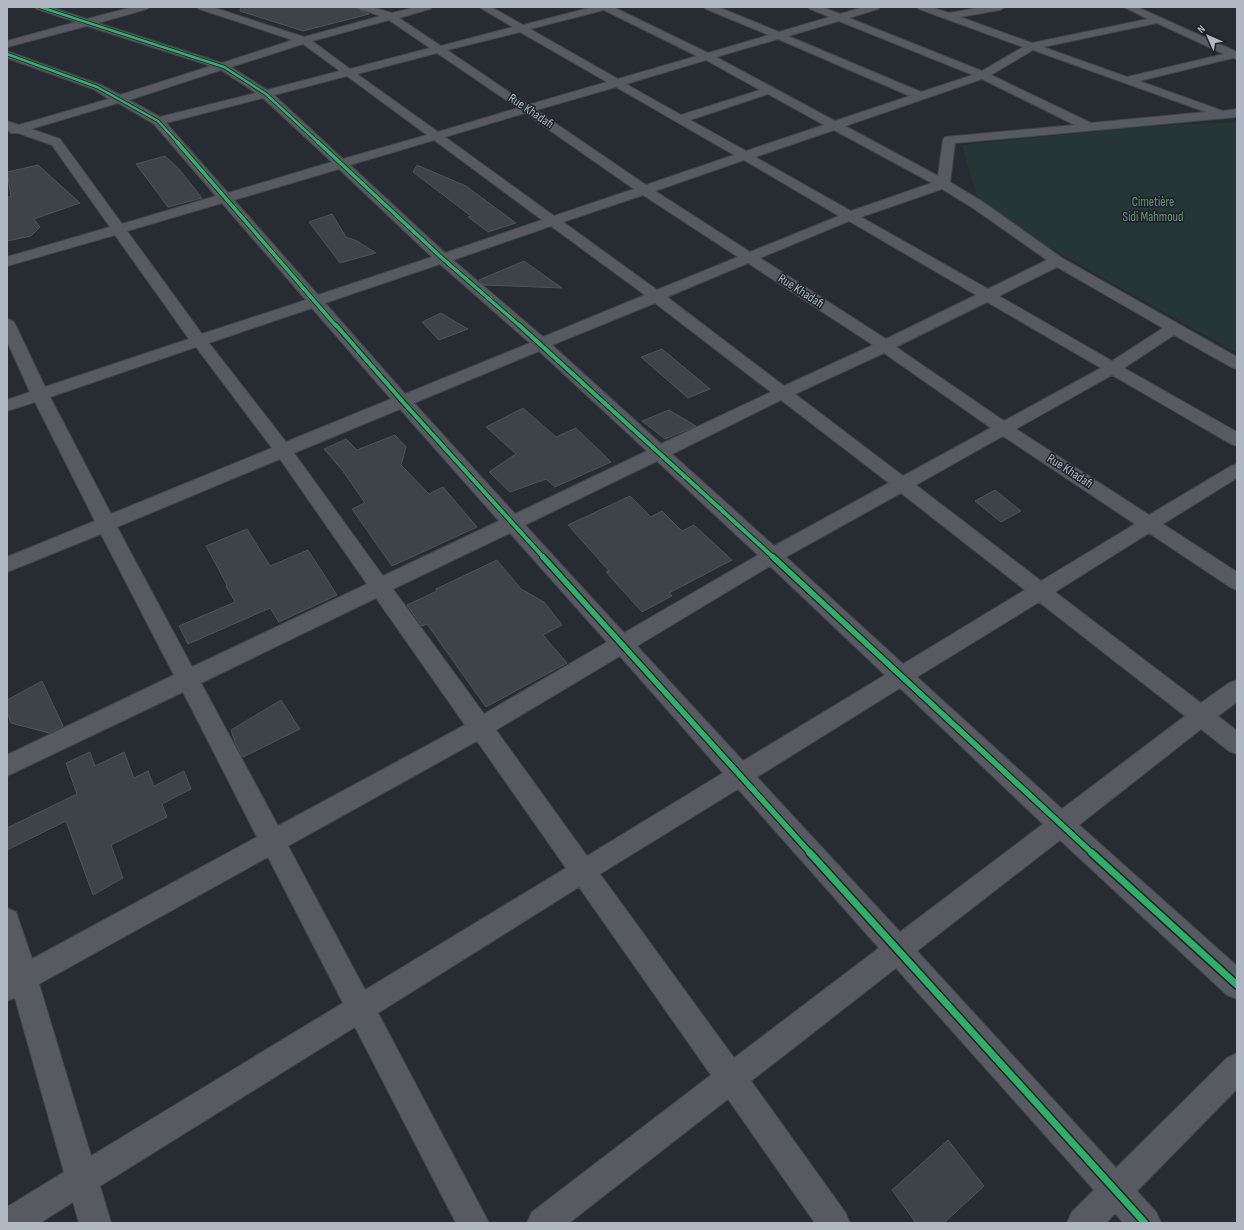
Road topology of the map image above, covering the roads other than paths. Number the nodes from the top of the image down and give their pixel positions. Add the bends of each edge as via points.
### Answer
1 (40, 7) edge
2 (144, 7) edge
3 (202, 7) edge
4 (362, 7) edge
5 (426, 7) edge
6 (484, 7) edge
7 (605, 7) edge
8 (709, 7) edge
9 (813, 7) edge
10 (875, 7) edge
11 (922, 7) edge
12 (1000, 7) edge
13 (1129, 7) edge
14 (390, 16) junction
15 (948, 16) junction
16 (841, 18) junction
17 (1158, 20) junction
18 (87, 22) junction
19 (521, 28) junction
20 (780, 36) junction
21 (304, 40) junction
22 (7, 44) edge
23 (1032, 46) junction
24 (438, 49) junction
25 (7, 54) edge
26 (1236, 55) edge
27 (708, 57) junction
28 (224, 67) junction
29 (347, 72) junction
30 (983, 75) junction
31 (1127, 80) junction
32 (617, 84) junction
33 (770, 90) junction
34 (266, 94) junction
35 (920, 96) junction
36 (120, 100) junction
37 (530, 110) junction
38 (1231, 114) edge
39 (680, 119) junction
40 (158, 121) junction
41 (835, 125) junction
42 (1090, 127) junction
43 (10, 129) edge
44 (436, 137) junction
45 (744, 156) junction
46 (342, 165) junction
47 (943, 184) junction
48 (645, 190) junction
49 (226, 198) junction
50 (850, 216) junction
51 (552, 221) junction
52 (118, 230) junction
53 (442, 258) junction
54 (750, 258) junction
55 (1058, 260) junction
56 (7, 262) edge
57 (986, 295) junction
58 (657, 297) junction
59 (316, 301) junction
60 (7, 324) edge
61 (1174, 328) junction
62 (199, 341) junction
63 (542, 345) junction
64 (885, 346) junction
65 (1237, 364) edge
66 (1111, 369) junction
67 (783, 393) junction
68 (40, 395) junction
69 (403, 402) junction
70 (7, 406) edge
71 (1003, 428) junction
72 (1237, 440) edge
73 (283, 451) junction
74 (659, 452) junction
75 (1237, 470) edge
76 (902, 484) junction
77 (512, 523) junction
78 (1150, 523) junction
79 (106, 524) junction
80 (772, 556) junction
81 (7, 565) edge
82 (1237, 582) edge
83 (379, 587) junction
84 (1039, 591) junction
85 (622, 645) junction
86 (902, 676) junction
87 (188, 679) junction
88 (1237, 689) edge
89 (1201, 717) junction
90 (480, 728) junction
91 (1237, 744) edge
92 (7, 766) edge
93 (740, 775) junction
94 (1061, 824) junction
95 (274, 842) junction
96 (583, 872) junction
97 (7, 921) edge
98 (898, 950) junction
99 (15, 982) edge
100 (1237, 985) edge
101 (360, 1008) junction
102 (1237, 1068) edge
103 (730, 1078) junction
104 (82, 1179) junction
105 (1116, 1190) junction
106 (10, 1223) edge
107 (95, 1223) edge
108 (473, 1223) edge
109 (543, 1223) edge
110 (834, 1223) edge
111 (1083, 1223) edge
112 (1145, 1223) edge

1 - 18 street
2 - 18 street
3 - 21 street
4 - 14 street, Rue Khadafi
5 - 14 street
6 - 19 street
7 - 19 street
7 - 27 street
8 - 20 street
9 - 16 street
10 - 16 street
11 - 15 street
12 - 15 street
13 - 17 street
14 - 21 street
14 - 24 street, Rue Khadafi
15 - 23 street
16 - 20 street
16 - 30 street
17 - 23 street
17 - 26 street
18 - 22 street
18 - 28 street
19 - 24 street
19 - 32 street
20 - 27 street
20 - 35 street
21 - 28 street
21 - 29 street
23 - 30 street
23 - 31 street
24 - 29 street
24 - 37 street, Rue Khadafi
25 - 36 street via 97,87
26 - 31 street
27 - 32 street
27 - 33 street
28 - 34 street
28 - 36 street
29 - 34 street
29 - 44 street
30 - 35 street
30 - 42 street
31 - 38 street
32 - 37 street
32 - 39 street
33 - 39 street
33 - 41 street
34 - 40 street
34 - 46 street
35 - 41 street
36 - 40 street
36 - 43 street
37 - 44 street
37 - 48 street, Rue Khadafi
38 - 42 street
39 - 45 street
40 - 49 street
41 - 45 street
41 - 47 street
42 - 47 street via 950,140
43 - 52 street via 56,142
44 - 46 street
44 - 51 street
45 - 48 street
45 - 50 street
46 - 49 street
46 - 53 street
47 - 50 street
47 - 55 street
48 - 51 street
48 - 54 street, Rue Khadafi
49 - 52 street
49 - 59 street
50 - 54 street
50 - 57 street
51 - 53 street
51 - 58 street
52 - 56 street
52 - 62 street
53 - 59 street
53 - 63 street
54 - 58 street
54 - 64 street, Rue Khadafi
55 - 57 street
55 - 61 street
57 - 64 street
57 - 66 street
58 - 63 street
58 - 67 street
59 - 62 street
59 - 69 street
60 - 68 street
61 - 65 street
61 - 66 street
62 - 68 street
62 - 73 street
63 - 69 street
63 - 74 street
64 - 67 street
64 - 71 street, Rue Khadafi
66 - 71 street
66 - 72 street
67 - 74 street
67 - 76 street
68 - 70 street
68 - 79 street
69 - 73 street
69 - 77 street
71 - 76 street
71 - 78 street, Rue Khadafi
73 - 79 street
73 - 83 street
74 - 77 street
74 - 80 street
75 - 78 street
76 - 80 street
76 - 84 street
77 - 83 street
77 - 85 street
78 - 82 street, Rue Khadafi
78 - 84 street
79 - 81 street
79 - 87 street
80 - 85 street
80 - 86 street
83 - 87 street
83 - 90 street
84 - 86 street
84 - 89 street
85 - 90 street
85 - 93 street
86 - 93 street
86 - 94 street
87 - 92 street
87 - 95 street
88 - 89 street
89 - 91 street
89 - 94 street
90 - 95 street
90 - 96 street
93 - 96 street
93 - 98 street
94 - 98 street
94 - 100 street
95 - 99 street
95 - 101 street
96 - 101 street
96 - 103 street
97 - 99 street
98 - 103 street
98 - 105 street
99 - 104 street
101 - 104 street
101 - 108 street
102 - 105 street
103 - 109 street
103 - 110 street
104 - 106 street
104 - 107 street
105 - 111 street
105 - 112 street

